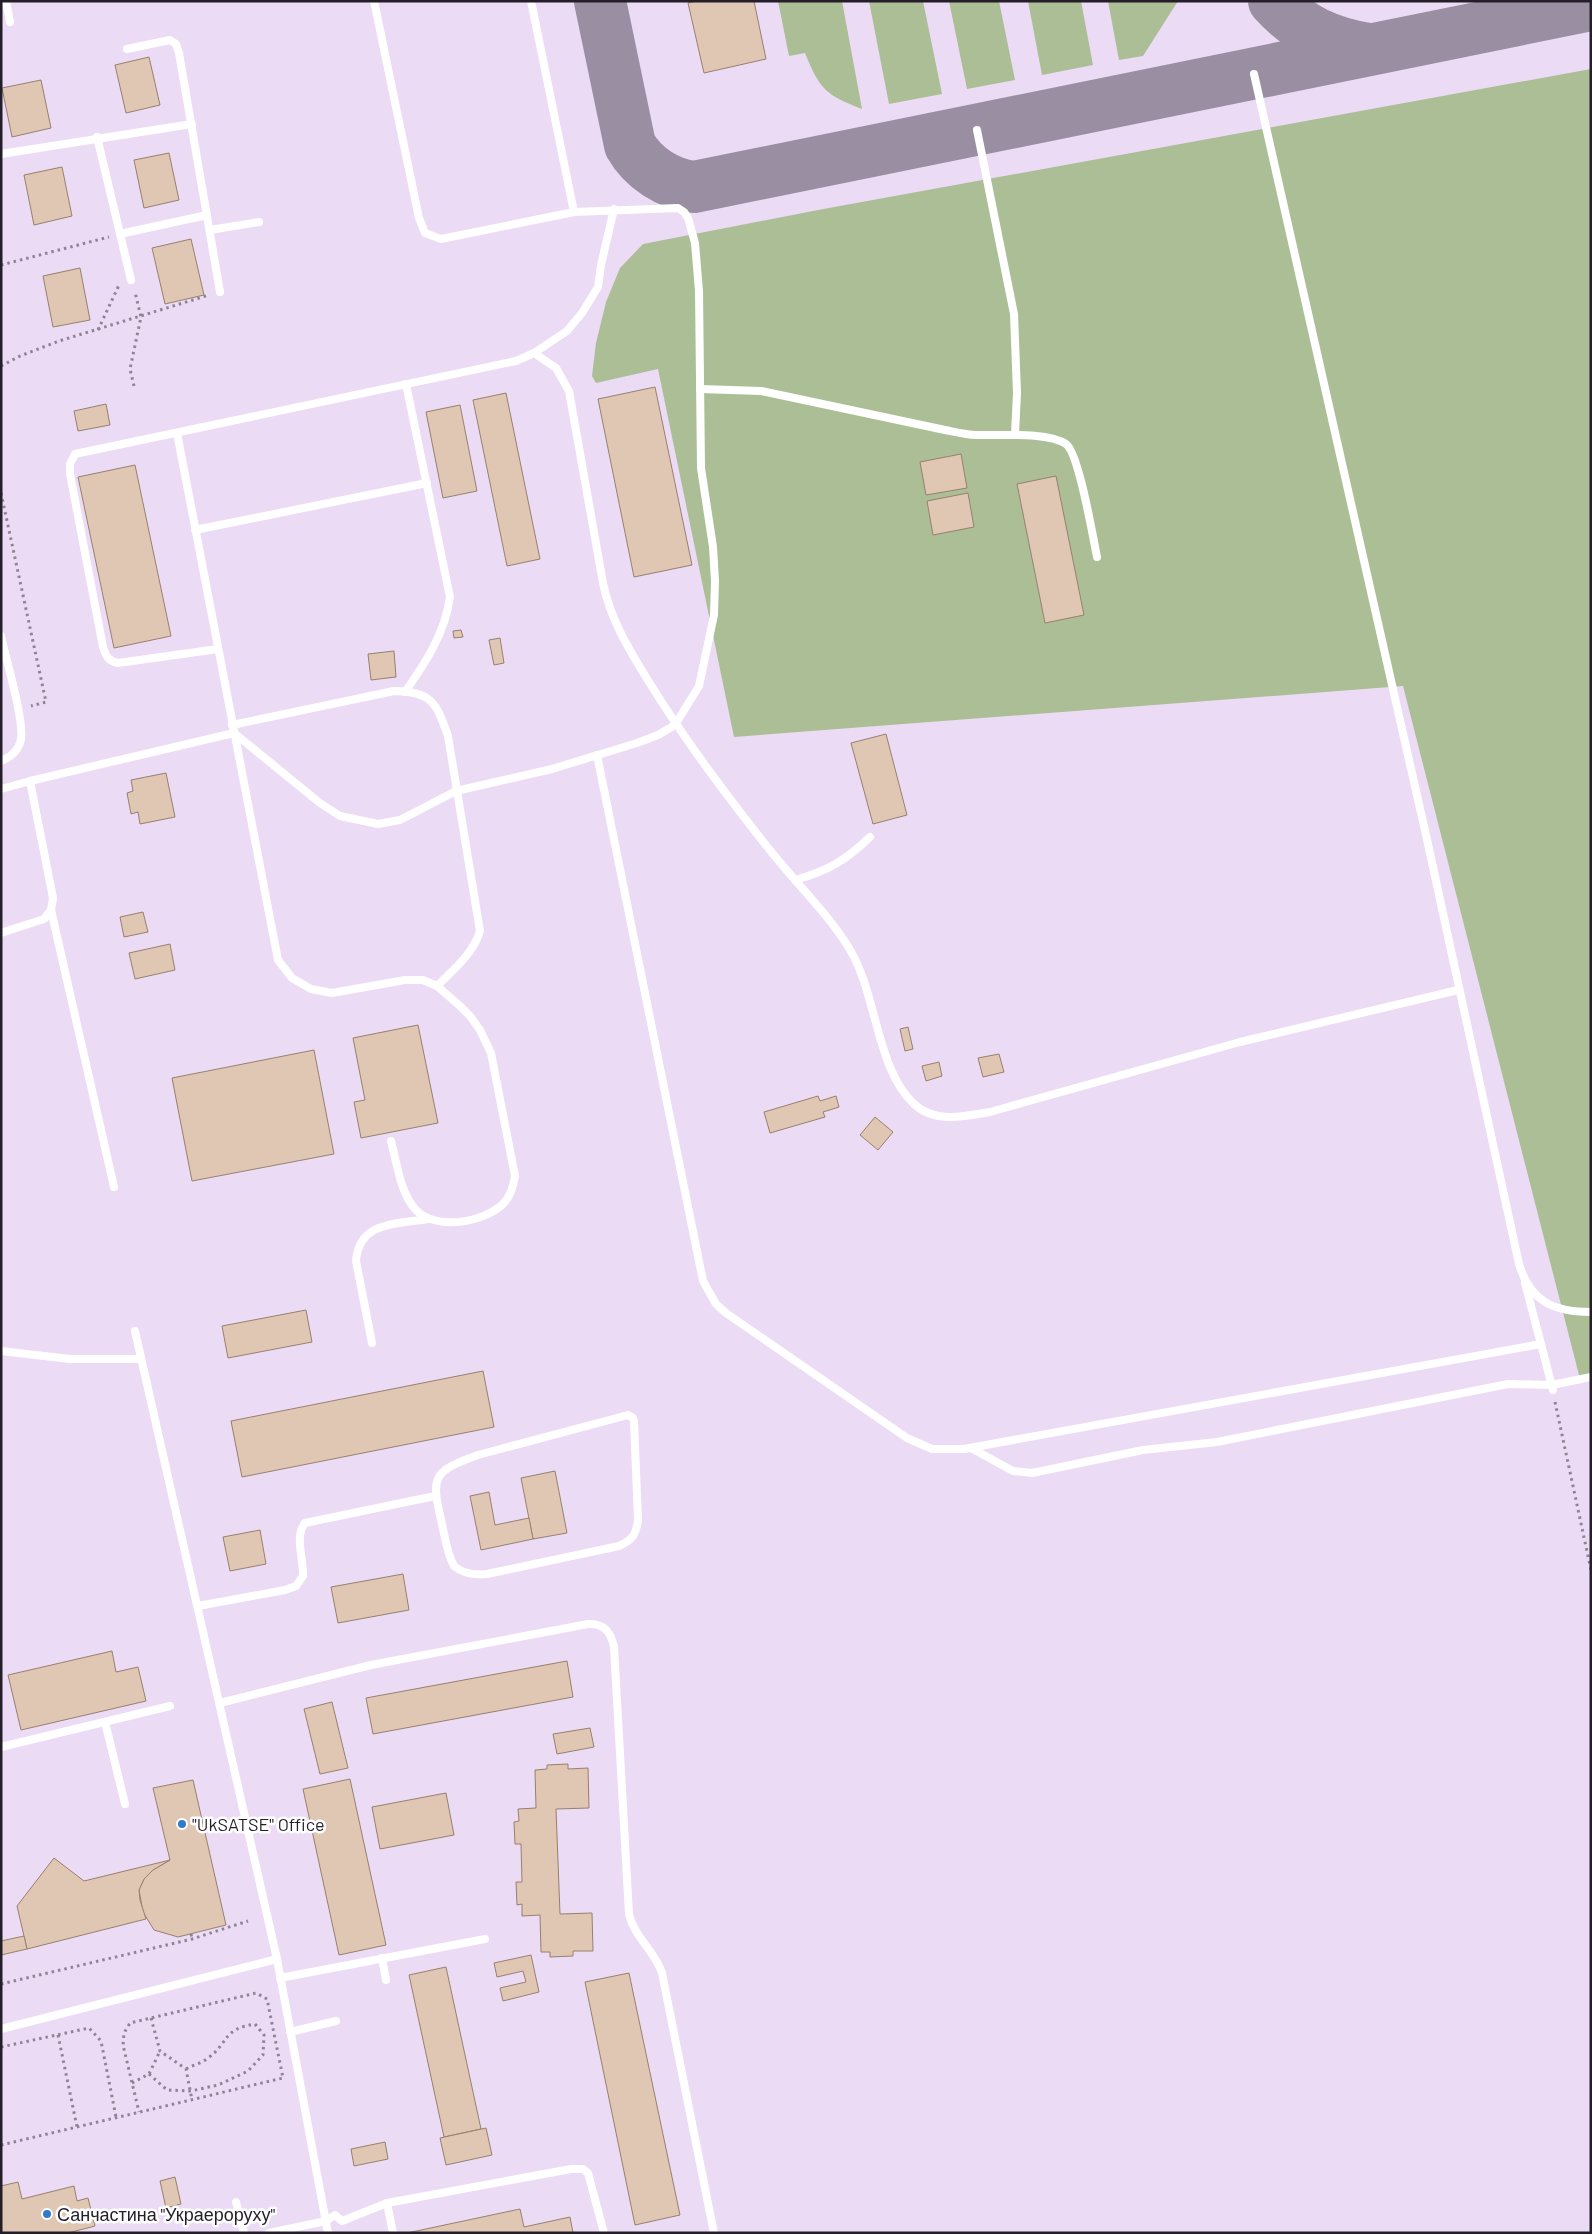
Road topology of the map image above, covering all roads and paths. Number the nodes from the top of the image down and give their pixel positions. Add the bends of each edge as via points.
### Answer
1 (6, 1) edge
2 (374, 1) edge
3 (531, 1) edge
4 (1, 2) edge
5 (10, 22) dead end
6 (126, 50) dead end
7 (1254, 74) dead end
8 (192, 124) junction
9 (977, 130) dead end
10 (97, 137) junction
11 (1, 154) edge
12 (614, 209) junction
13 (574, 212) junction
14 (207, 215) junction
15 (258, 222) dead end
16 (210, 230) junction
17 (120, 234) junction
18 (1, 266) edge
19 (128, 266) junction
20 (131, 280) joint
21 (220, 292) joint
22 (141, 317) junction
23 (98, 330) junction
24 (534, 353) junction
25 (1, 366) edge
26 (406, 384) junction
27 (134, 386) dead end
28 (700, 389) junction
29 (177, 433) junction
30 (1015, 434) junction
31 (427, 483) junction
32 (1, 493) edge
33 (195, 530) junction
34 (1097, 557) dead end
35 (1, 636) edge
36 (218, 649) junction
37 (405, 692) junction
38 (46, 702) dead end
39 (675, 725) junction
40 (233, 729) junction
41 (598, 755) junction
42 (1, 762) edge
43 (30, 781) junction
44 (1, 790) edge
45 (456, 792) junction
46 (870, 837) dead end
47 (795, 880) junction
48 (51, 910) junction
49 (1, 933) edge
50 (437, 986) junction
51 (1458, 990) junction
52 (391, 1141) dead end
53 (114, 1187) dead end
54 (428, 1219) junction
55 (1524, 1281) junction
56 (1591, 1312) edge
57 (135, 1331) dead end
58 (372, 1343) dead end
59 (1541, 1344) junction
60 (1, 1351) edge
61 (141, 1359) junction
62 (1591, 1376) edge
63 (1552, 1387) junction
64 (971, 1448) junction
65 (435, 1496) junction
66 (1591, 1570) edge
67 (198, 1606) junction
68 (220, 1703) junction
69 (170, 1706) dead end
70 (105, 1722) junction
71 (1, 1747) edge
72 (125, 1804) dead end
73 (248, 1921) dead end
74 (191, 1934) dead end
75 (192, 1939) junction
76 (485, 1939) dead end
77 (382, 1958) junction
78 (277, 1959) junction
79 (280, 1978) junction
80 (386, 1980) dead end
81 (1, 1984) edge
82 (152, 2018) junction
83 (336, 2021) dead end
84 (1, 2029) edge
85 (290, 2032) junction
86 (58, 2035) junction
87 (1, 2047) edge
88 (160, 2051) junction
89 (186, 2069) junction
90 (148, 2074) junction
91 (132, 2083) junction
92 (191, 2091) junction
93 (192, 2100) junction
94 (139, 2112) junction
95 (116, 2117) junction
96 (77, 2127) junction
97 (1, 2145) edge
98 (236, 2202) dead end
99 (387, 2203) junction
100 (326, 2221) junction
101 (244, 2233) edge
102 (269, 2233) edge
103 (328, 2233) edge
104 (393, 2233) edge
105 (604, 2233) edge
106 (714, 2233) edge

1 - 4 lane
1 - 5 lane
2 - 13 lane via 419,218 425,233 441,239
3 - 13 lane
6 - 8 lane via 167,40 176,44
7 - 51 lane
8 - 10 lane
8 - 14 lane
9 - 30 lane via 1014,314
10 - 11 lane
10 - 17 lane
12 - 13 lane
12 - 24 lane via 598,287 568,331
12 - 28 lane via 678,208 688,218 695,243 699,291
14 - 16 lane
14 - 17 lane
15 - 16 lane
16 - 21 lane
17 - 18 path
17 - 19 lane
19 - 20 lane
19 - 23 path
20 - 22 path
21 - 22 path
22 - 23 path
22 - 27 path via 130,368
23 - 25 path via 59,341
24 - 26 lane via 516,361
24 - 39 lane via 556,368 569,391 606,600 636,661
26 - 29 lane
26 - 31 lane
28 - 30 lane via 761,391 974,435
28 - 39 lane via 701,468 713,548 714,615 699,686
29 - 33 lane
29 - 36 lane via 75,454 71,458 70,474 101,637 110,661 118,663
30 - 34 lane via 1057,440 1072,451
31 - 33 lane
31 - 37 lane via 450,597 440,635
32 - 38 path
33 - 36 lane
35 - 42 lane via 21,729 17,749
36 - 40 lane
37 - 40 lane via 394,691
37 - 45 lane via 416,692 429,699 440,714 448,736
39 - 41 lane via 658,735
39 - 47 lane
40 - 43 lane
40 - 45 lane via 320,803 340,816 378,824 400,820
40 - 50 lane via 278,960 292,978 311,989 332,992 405,980 423,980
41 - 45 lane
41 - 64 lane via 702,1281 726,1314 907,1438 932,1449
43 - 44 lane
43 - 48 lane via 53,898
45 - 50 lane via 480,931 470,952
46 - 47 lane via 832,868
47 - 51 lane via 836,929 860,969 888,1058 905,1093 926,1113 942,1117 957,1118 990,1112 1240,1042
48 - 49 lane via 44,919
48 - 53 lane
50 - 54 lane via 470,1016 491,1053 515,1176 512,1190 503,1203 488,1214 440,1222
51 - 55 lane
52 - 54 lane via 406,1198
54 - 58 lane via 388,1224 364,1238 357,1249 356,1262
55 - 56 lane via 1543,1300 1558,1309
55 - 59 lane
57 - 61 lane
59 - 63 lane
59 - 64 lane
60 - 61 lane via 70,1359
61 - 67 lane
62 - 63 lane
63 - 64 lane via 1508,1384 1217,1442 1149,1449 1032,1473 1014,1471
63 - 66 path
65 - 65 lane via 451,1561 462,1572 473,1575 625,1543 634,1537 638,1520 634,1420 628,1415 456,1463 438,1478
65 - 67 lane via 305,1523 300,1535 303,1576 296,1586
67 - 68 lane
68 - 78 lane
68 - 106 lane via 371,1665 588,1624 598,1623 606,1629 614,1647 629,1914 632,1927 662,1973
69 - 70 lane
70 - 71 lane
70 - 72 lane
73 - 75 path
74 - 75 path
75 - 81 path
76 - 77 lane
77 - 79 lane
77 - 80 lane
78 - 79 lane
78 - 84 lane
79 - 85 lane
82 - 88 path
82 - 91 path via 130,2023 124,2033 123,2045
82 - 93 path via 256,1993 267,1999 283,2078
83 - 85 lane
85 - 100 lane
86 - 87 path
86 - 95 path via 89,2028 101,2041
86 - 96 path
88 - 89 path
88 - 90 path
89 - 92 path
89 - 92 path via 209,2058 240,2026 255,2024 264,2035 263,2055 248,2071 218,2085
90 - 91 path
90 - 92 path via 167,2090
91 - 94 path
92 - 93 path
93 - 94 path
94 - 95 path
95 - 96 path
96 - 97 path
98 - 101 lane
99 - 100 lane via 342,2221 335,2215
99 - 104 lane
99 - 105 lane via 572,2168 583,2169 593,2183
100 - 102 lane
100 - 103 lane

